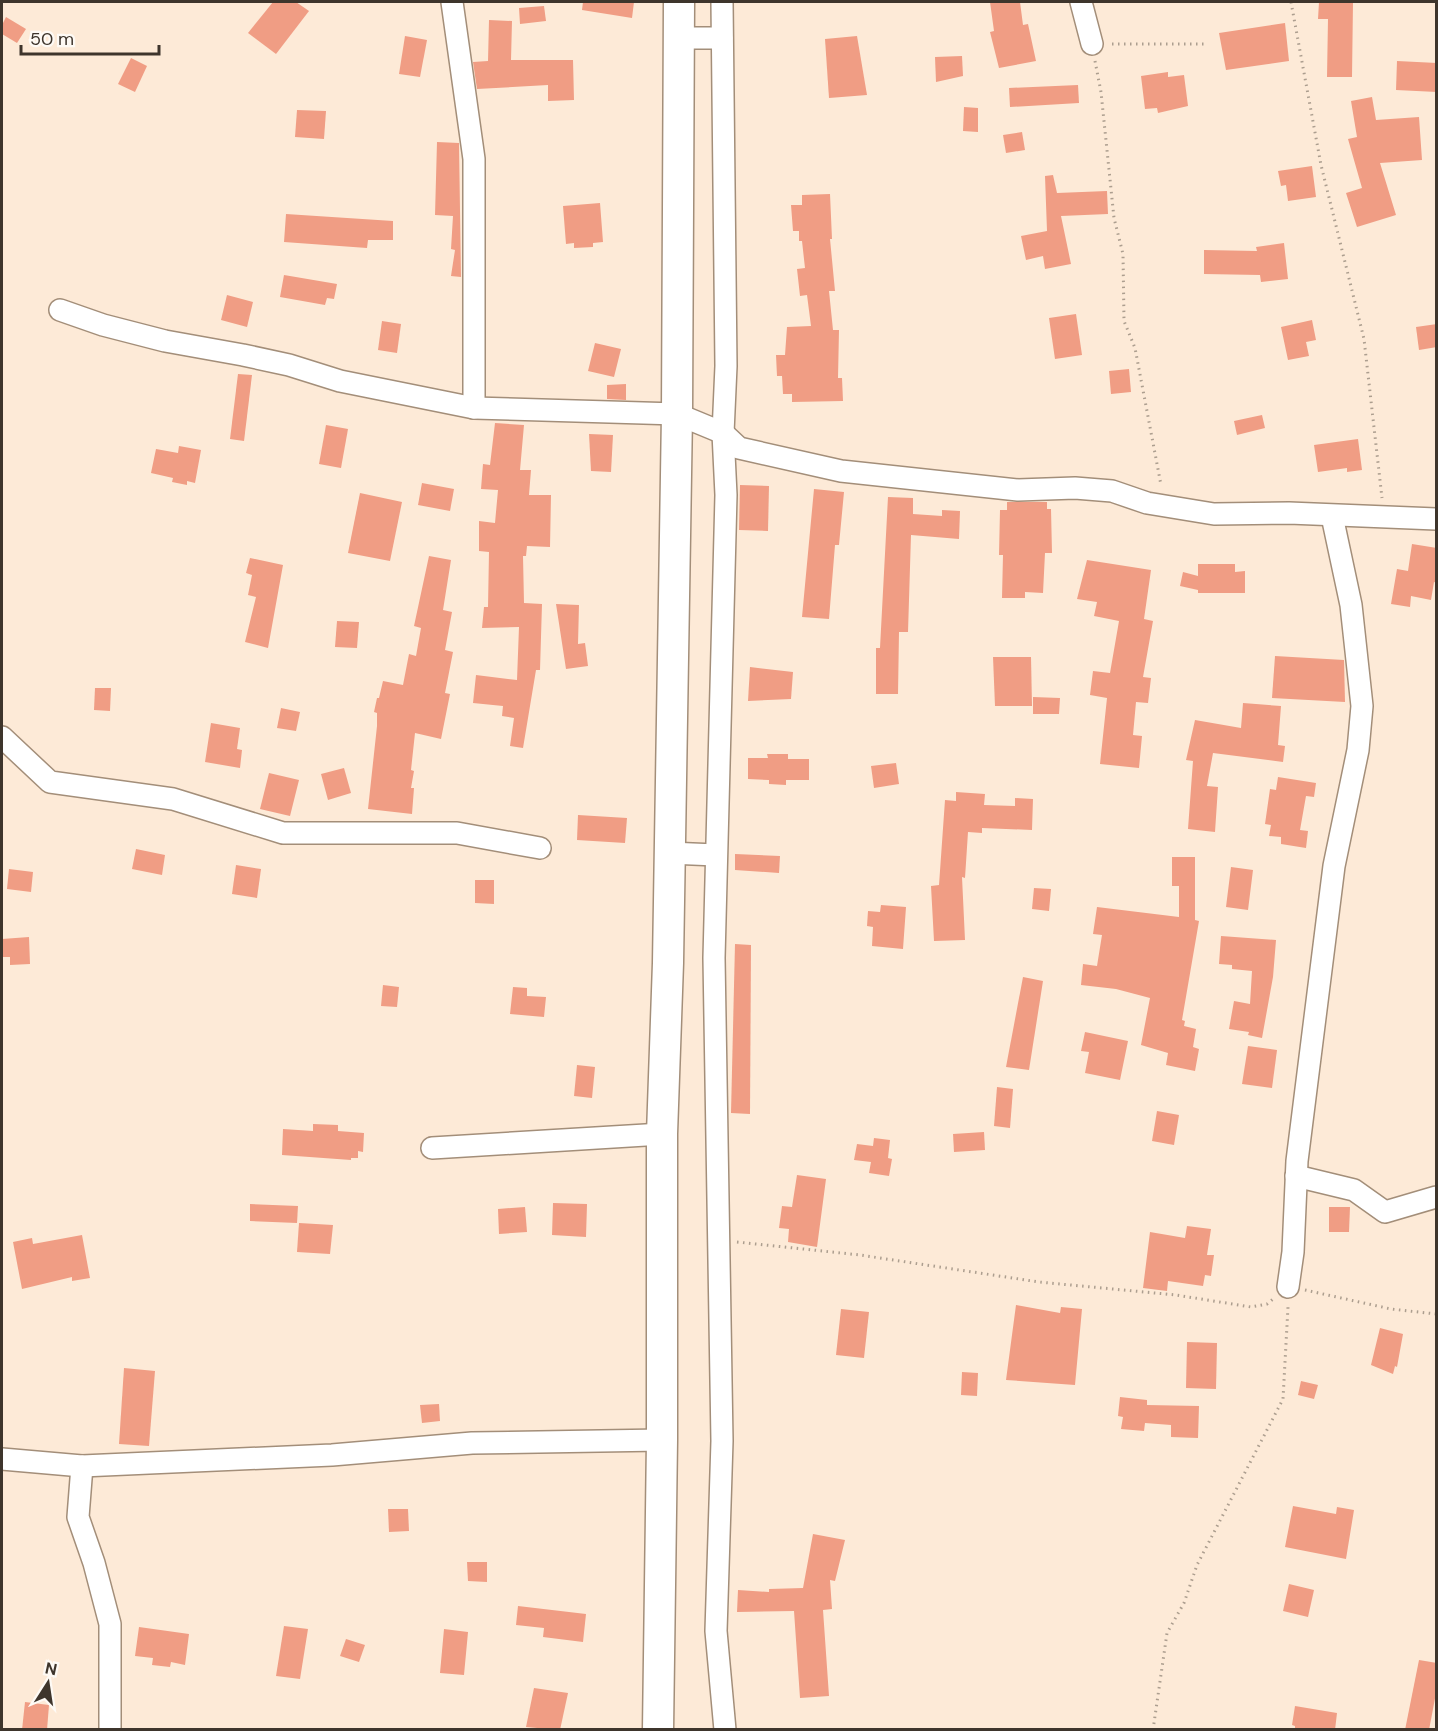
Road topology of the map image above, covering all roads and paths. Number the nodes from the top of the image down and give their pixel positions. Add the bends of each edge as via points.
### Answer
1 (452, 2) edge
2 (679, 2) edge
3 (722, 2) edge
4 (1081, 2) edge
5 (1291, 2) edge
6 (678, 38) junction
7 (722, 38) junction
8 (1092, 44) junction
9 (1207, 44) dead end
10 (60, 310) dead end
11 (474, 408) junction
12 (677, 414) junction
13 (723, 433) junction
14 (1163, 493) dead end
15 (1332, 516) junction
16 (1385, 518) junction
17 (1437, 519) edge
18 (2, 737) edge
19 (540, 848) dead end
20 (669, 853) junction
21 (716, 855) junction
22 (662, 1134) junction
23 (432, 1148) dead end
24 (1296, 1176) junction
25 (1437, 1197) edge
26 (717, 1239) junction
27 (1288, 1287) junction
28 (1437, 1314) edge
29 (662, 1440) junction
30 (2, 1459) edge
31 (82, 1466) junction
32 (110, 1730) edge
33 (658, 1730) edge
34 (725, 1730) edge
35 (1153, 1730) edge

1 - 11 street via 474,159
2 - 6 main road
3 - 7 street
4 - 8 street
5 - 16 path via 1321,165 1364,339
6 - 7 street
6 - 12 main road
7 - 13 street via 726,366
8 - 9 path
8 - 14 path via 1114,218 1123,254 1124,321 1135,348
10 - 11 street via 165,341
11 - 12 street
12 - 13 street
12 - 20 main road
13 - 15 street via 740,448 841,471 1018,490 1112,491 1147,503 1214,514
13 - 21 street via 726,495
15 - 16 street
15 - 24 street via 1351,605 1362,706 1358,750 1334,866
16 - 17 street
18 - 19 street via 50,782 173,799 283,833 457,833
20 - 21 street
20 - 22 main road
21 - 26 street
22 - 23 street
22 - 29 main road
24 - 25 street via 1354,1190 1385,1212
24 - 27 street
26 - 27 path via 860,1255 1039,1282 1176,1294 1251,1307 1267,1304
26 - 34 street via 722,1441 716,1630
27 - 28 path via 1391,1310
27 - 35 path via 1283,1399 1197,1565 1184,1603 1167,1633
29 - 31 street via 472,1443 332,1455
29 - 33 main road
30 - 31 street
31 - 32 street via 78,1517 110,1624

